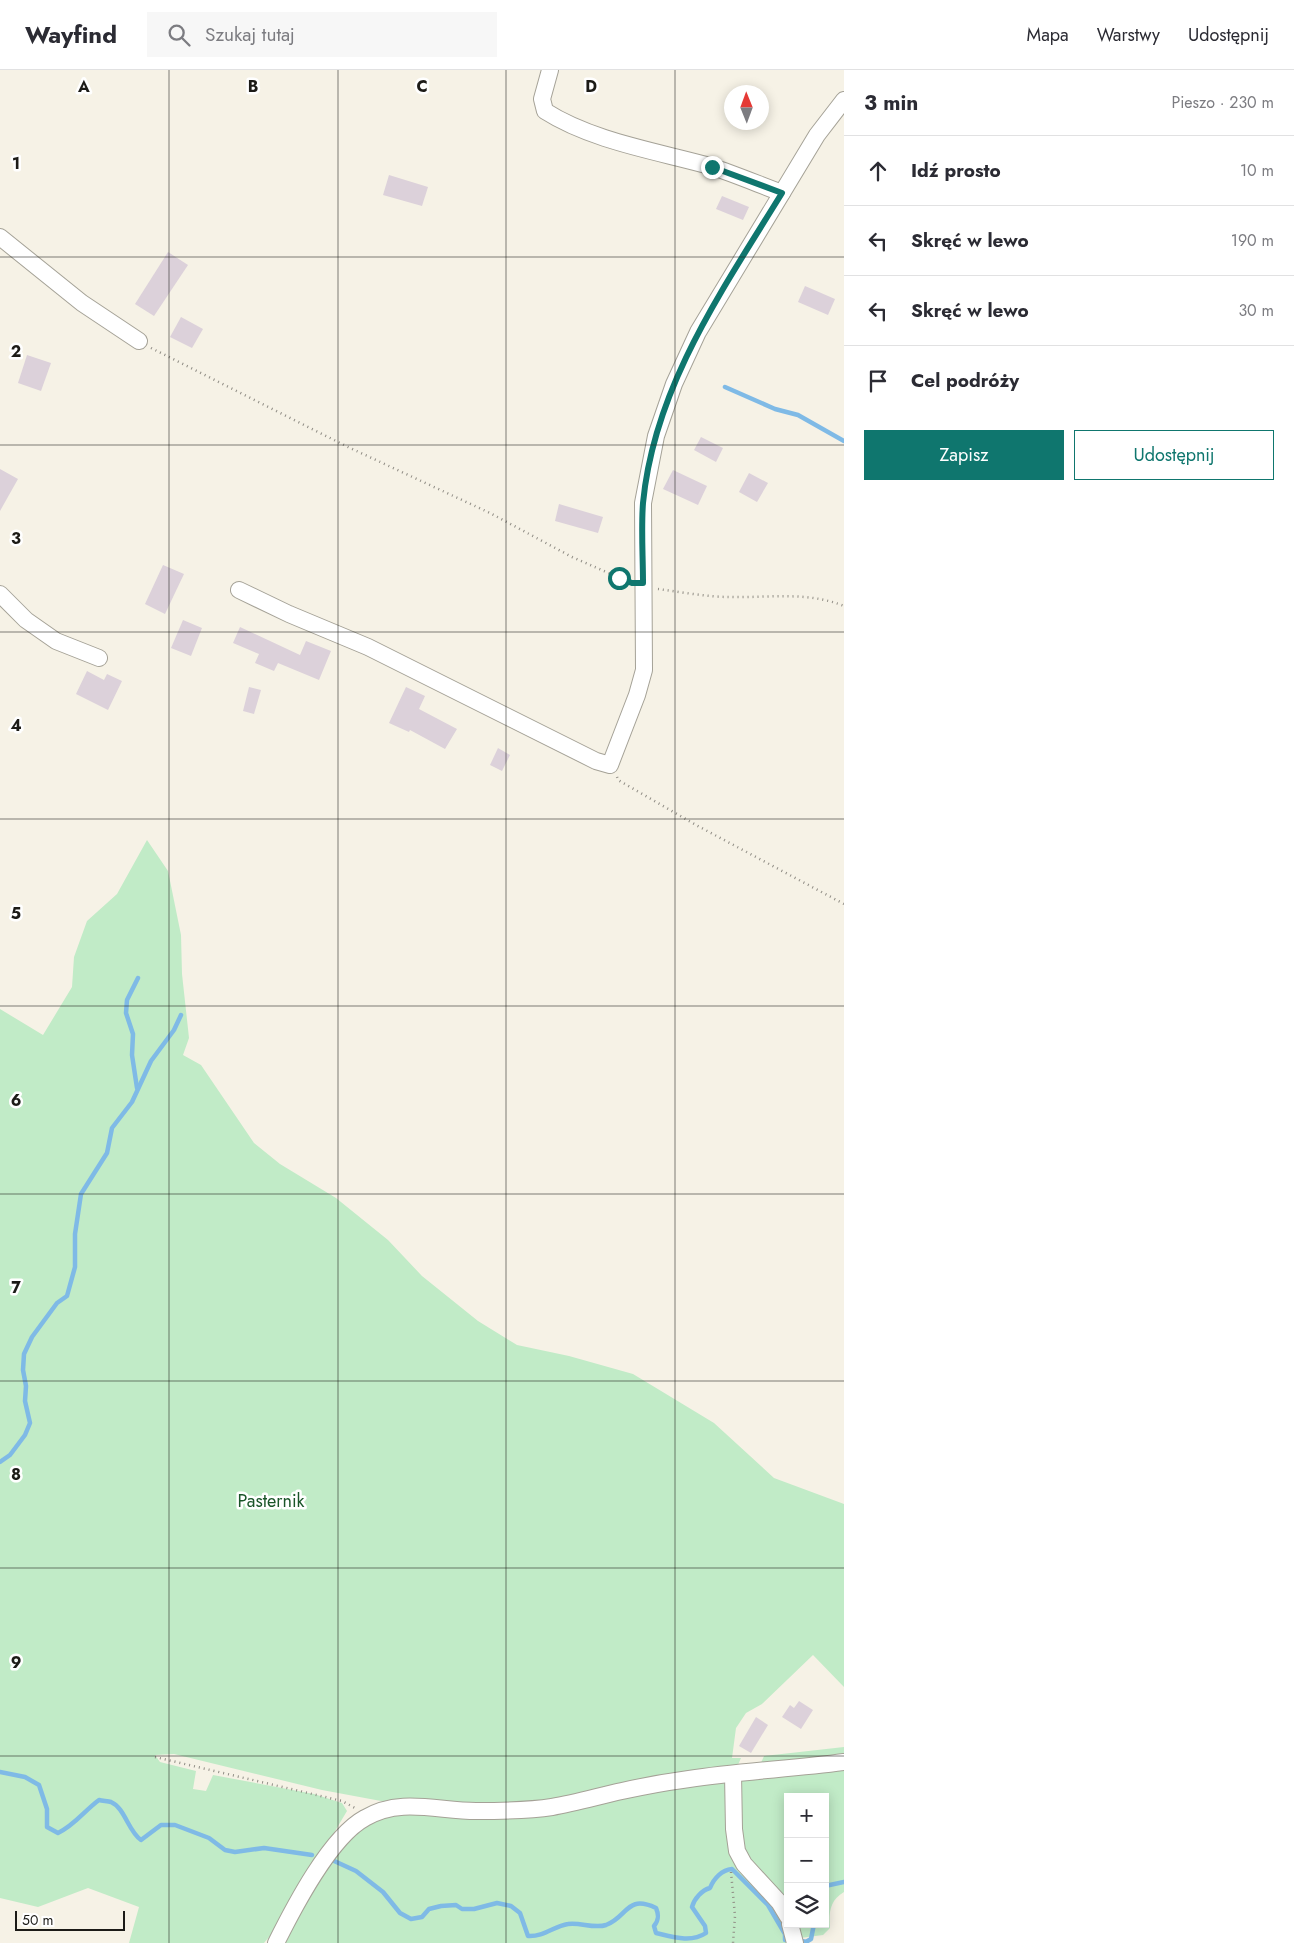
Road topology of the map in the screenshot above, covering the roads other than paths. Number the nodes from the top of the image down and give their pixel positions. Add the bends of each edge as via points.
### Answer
1 (550, 70) edge
2 (844, 100) edge
3 (782, 193) junction
4 (0, 237) edge
5 (139, 341) road end
6 (239, 590) dead end
7 (0, 594) edge
8 (99, 658) dead end
9 (844, 1762) edge
10 (733, 1774) junction
11 (784, 1910) edge
12 (791, 1928) edge
13 (276, 1943) edge
14 (795, 1943) edge

1 - 3 street via 542,98 545,110 563,122 712,167
2 - 3 street via 817,135
3 - 6 street via 698,332 674,384 656,436 643,503 644,670 610,765 596,761 368,647
4 - 5 street via 82,303
7 - 8 street via 26,620 56,641
9 - 10 street
10 - 11 street via 737,1851 744,1864
10 - 13 street via 522,1810 389,1807 364,1818 344,1833 298,1901
12 - 14 street

